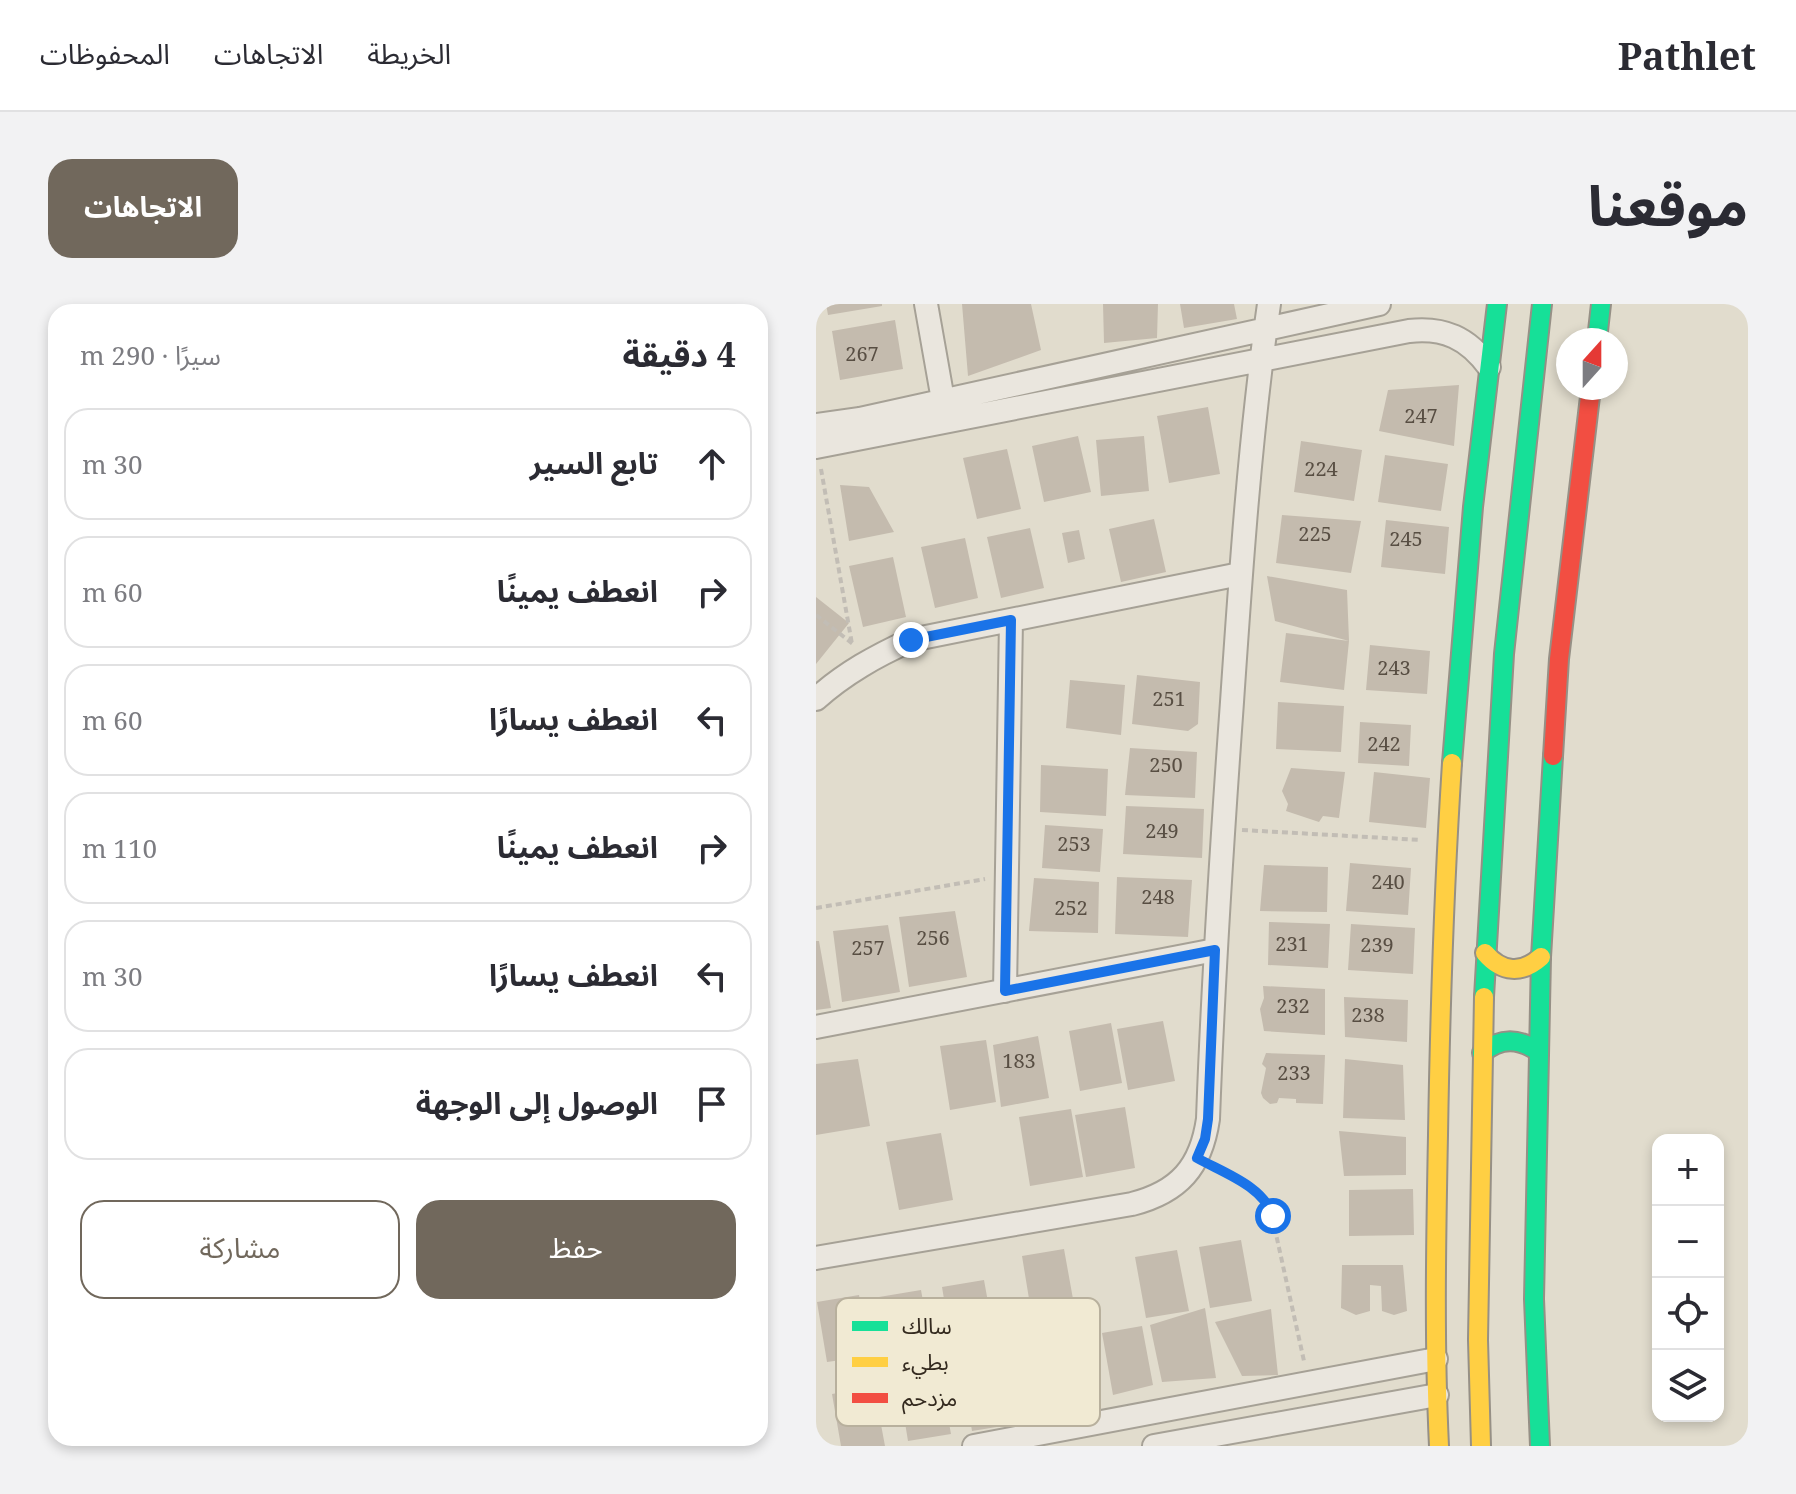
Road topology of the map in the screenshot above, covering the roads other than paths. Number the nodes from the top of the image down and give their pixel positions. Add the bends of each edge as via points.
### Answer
1 (926, 304) edge
2 (1269, 304) edge
3 (1379, 304) edge
4 (1497, 304) edge
5 (1542, 304) edge
6 (1601, 304) edge
7 (1598, 328) edge
8 (1266, 329) junction
9 (1262, 360) junction
10 (1489, 367) junction
11 (943, 400) junction
12 (1590, 400) edge
13 (817, 439) edge
14 (1240, 574) junction
15 (1011, 620) junction
16 (816, 699) edge
17 (1215, 950) junction
18 (1485, 953) junction
19 (1541, 957) junction
20 (1005, 991) junction
21 (816, 1027) edge
22 (1539, 1052) junction
23 (1482, 1053) junction
24 (816, 1258) edge
25 (1436, 1359) junction
26 (1437, 1395) junction
27 (1100, 1422) edge
28 (1080, 1426) edge
29 (974, 1446) edge
30 (1154, 1446) edge
31 (1439, 1446) edge
32 (1481, 1446) edge
33 (1540, 1446) edge

1 - 11 street
2 - 8 street
3 - 8 street
4 - 10 main road
5 - 18 main road via 1504,654
6 - 7 main road
8 - 9 street
8 - 11 street
9 - 10 street via 1428,329 1464,340
9 - 13 street
9 - 14 street
10 - 25 main road via 1460,652 1448,841 1440,1004
11 - 13 street via 860,419
12 - 19 main road via 1559,659
14 - 15 street
14 - 17 street
15 - 16 street via 911,640 871,658
15 - 20 street
17 - 20 street
17 - 24 street via 1205,1139 1178,1182 1152,1199
18 - 19 main road via 1512,971
18 - 23 main road
19 - 22 main road
20 - 21 street
22 - 23 main road via 1510,1039
22 - 33 main road via 1534,1299
23 - 32 main road
25 - 26 main road
25 - 27 street
26 - 30 street
26 - 31 main road
28 - 29 street

